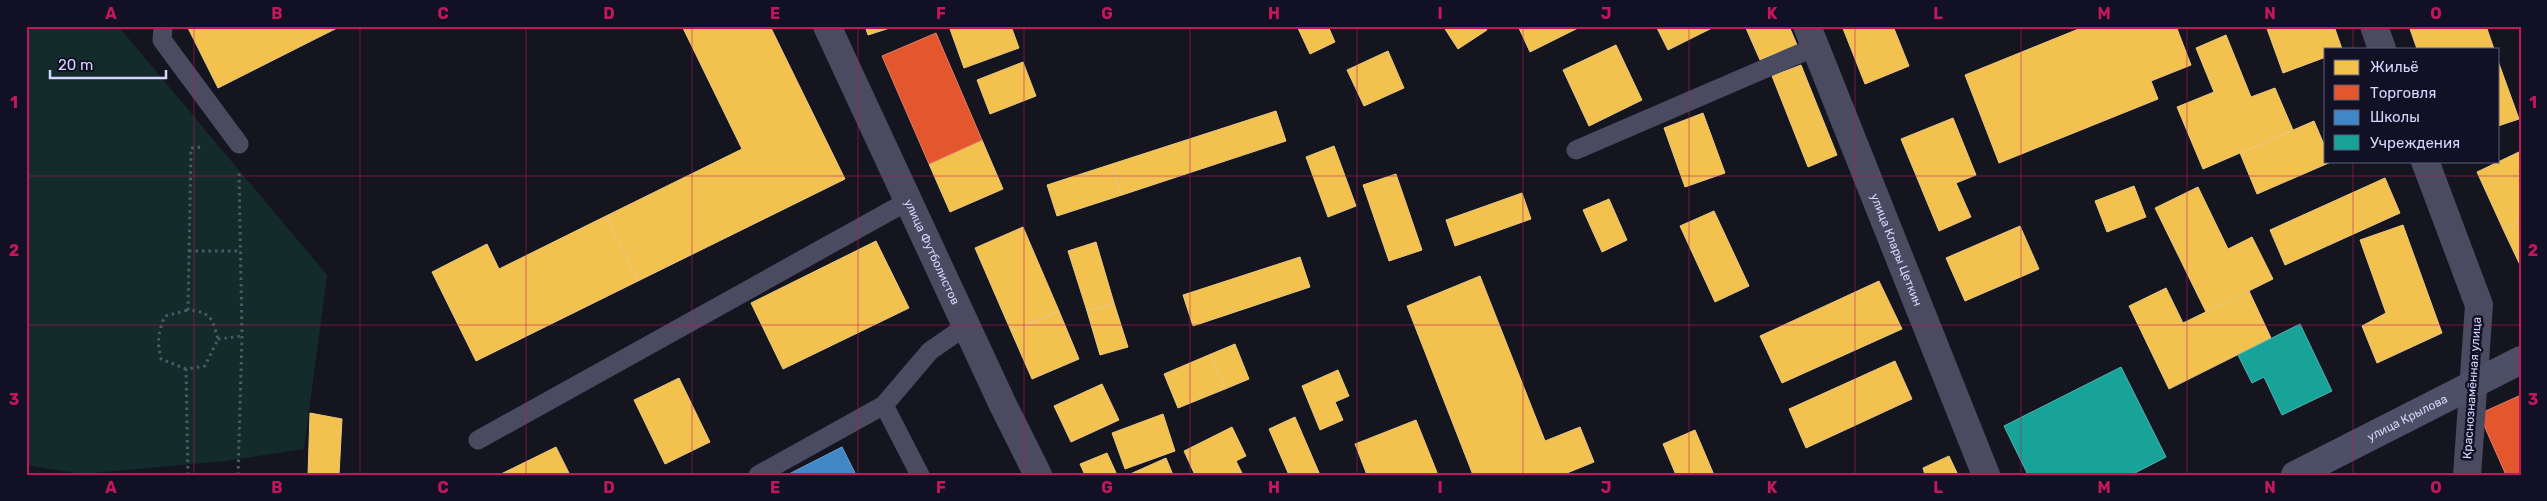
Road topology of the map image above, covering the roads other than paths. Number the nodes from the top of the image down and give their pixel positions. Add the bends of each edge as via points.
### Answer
1 (163, 26) edge
2 (827, 26) edge
3 (2374, 26) edge
4 (1811, 36) edge
5 (2382, 48) edge
6 (239, 144) road end
7 (1576, 150) dead end
8 (2424, 162) edge
9 (908, 201) junction
10 (966, 326) junction
11 (2521, 360) edge
12 (2472, 384) junction
13 (884, 405) junction
14 (478, 440) dead end
15 (758, 475) edge
16 (920, 475) edge
17 (1038, 475) edge
18 (1986, 475) edge
19 (2295, 475) edge
20 (2467, 475) edge

1 - 6 lane via 162,40
2 - 9 street, улица Футболистов
3 - 5 street
4 - 7 lane
4 - 18 street, улица Клары Цеткин
8 - 12 street, Краснознамённая улица via 2479,305
9 - 10 street, улица Футболистов
9 - 14 lane
10 - 13 lane via 930,350
10 - 17 street, улица Футболистов
11 - 12 main road, улица Крылова
12 - 19 main road, улица Крылова
12 - 20 street, Краснознамённая улица
13 - 15 lane
13 - 16 lane

